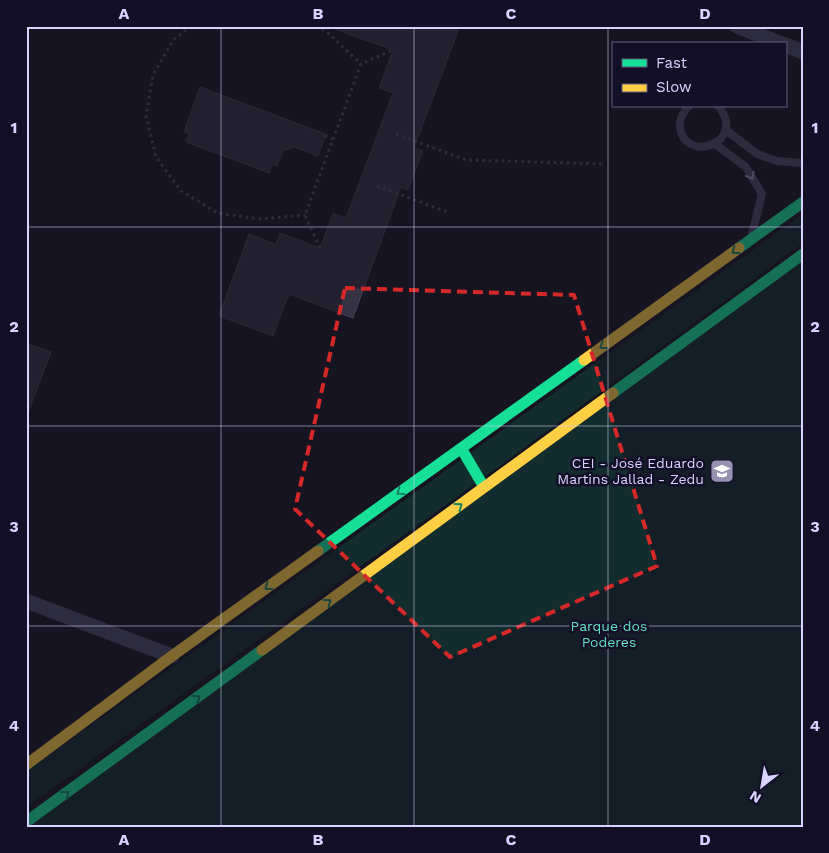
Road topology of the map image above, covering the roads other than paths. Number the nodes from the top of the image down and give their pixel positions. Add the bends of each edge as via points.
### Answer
1 (737, 26) edge
2 (779, 42) edge
3 (786, 45) edge
4 (803, 52) edge
5 (687, 108) edge
6 (720, 108) edge
7 (726, 130) junction
8 (715, 144) junction
9 (803, 163) edge
10 (803, 202) edge
11 (750, 240) junction
12 (803, 254) edge
13 (461, 448) junction
14 (484, 487) junction
15 (26, 601) edge
16 (172, 656) junction
17 (26, 765) edge
18 (26, 822) edge

1 - 2 street
3 - 4 street
5 - 8 lane via 681,118 683,135 691,144 702,147
6 - 7 lane via 724,113
7 - 8 lane
7 - 9 lane via 757,154 777,162
8 -> 11 lane via 746,167 762,194
10 - 11 main road
11 -> 13 main road
12 - 14 main road
13 - 14 main road
13 -> 16 main road
18 -> 14 main road
15 - 16 street
16 - 17 main road

